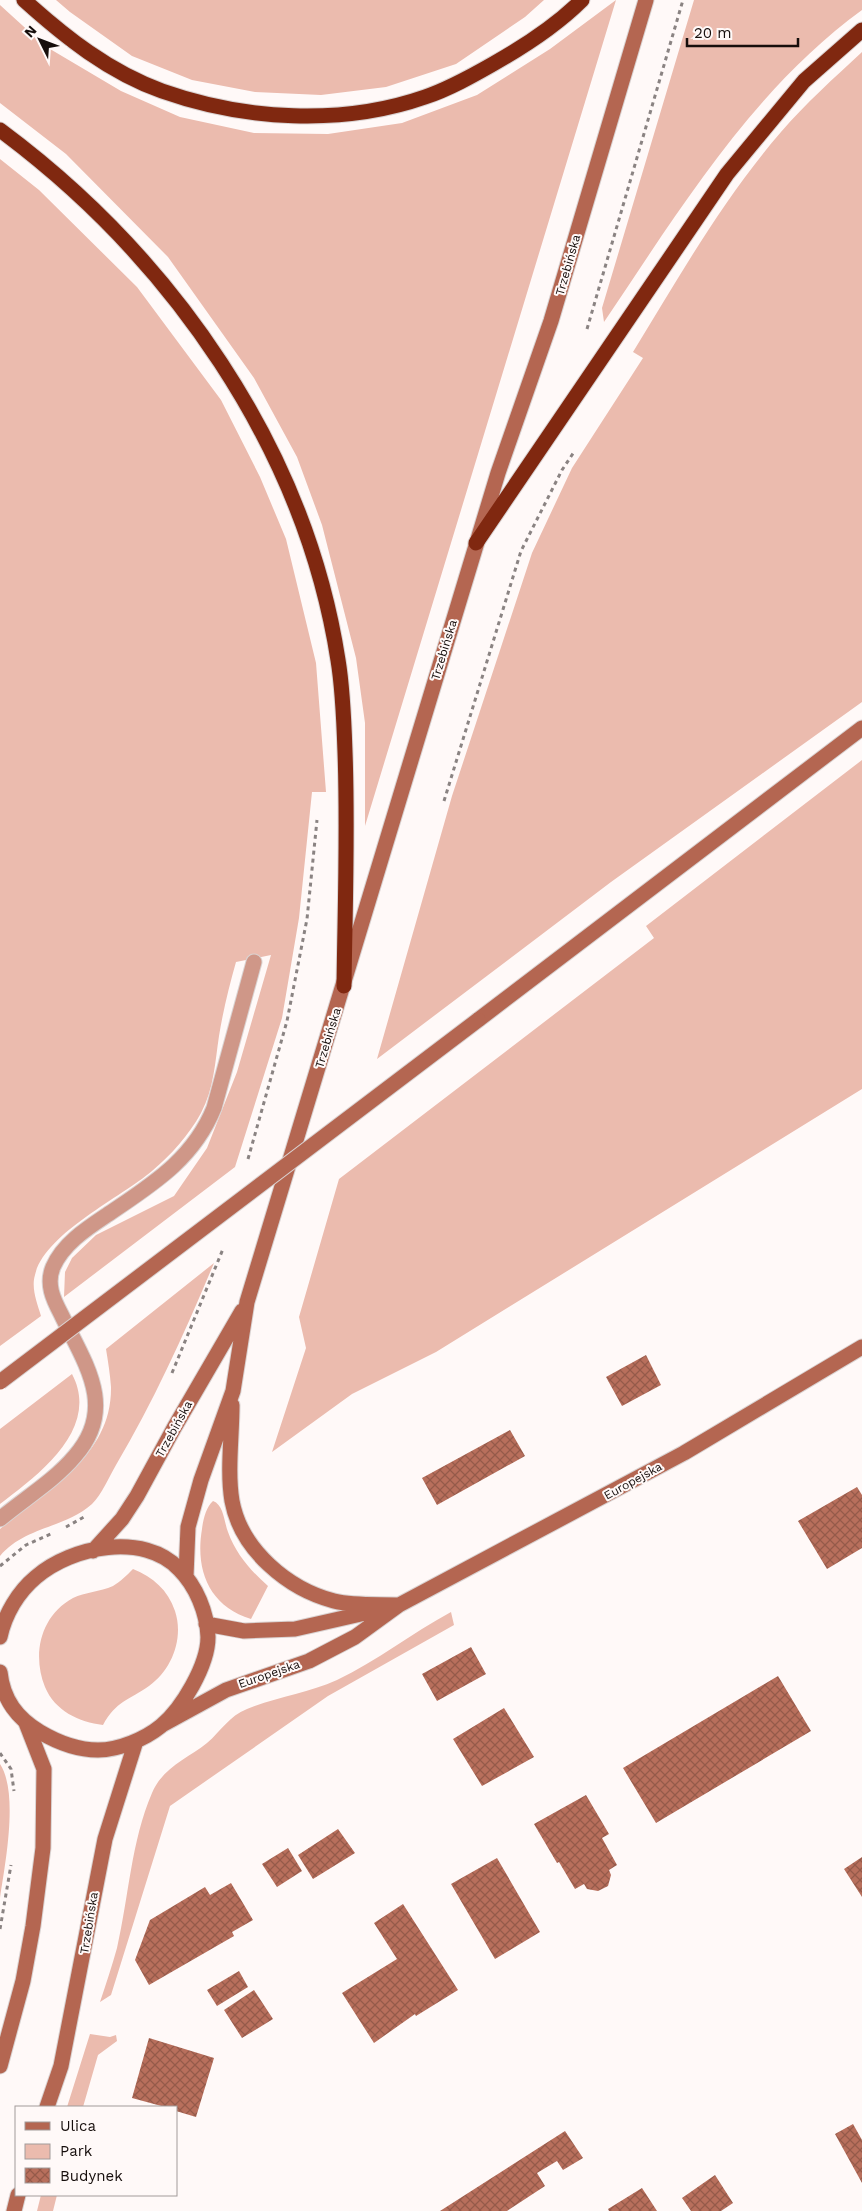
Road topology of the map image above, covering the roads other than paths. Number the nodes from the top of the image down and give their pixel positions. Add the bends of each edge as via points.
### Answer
1 (24, 0) edge
2 (582, 0) edge
3 (646, 0) edge
4 (862, 30) edge
5 (0, 130) edge
6 (476, 543) junction
7 (862, 728) edge
8 (254, 962) dead end
9 (344, 986) junction
10 (247, 1302) junction
11 (862, 1347) edge
12 (0, 1382) edge
13 (233, 1391) junction
14 (0, 1519) edge
15 (93, 1551) junction
16 (186, 1576) junction
17 (399, 1605) junction
18 (206, 1624) junction
19 (0, 1638) edge
20 (0, 1672) edge
21 (26, 1723) junction
22 (162, 1725) junction
23 (136, 1741) junction
24 (0, 2066) edge
25 (47, 2106) edge
26 (18, 2196) edge
27 (14, 2211) edge

1 - 2 highway via 86,52 161,90 238,110 320,116 391,106 426,97 467,79 541,35
3 - 6 main road, Trzebińska via 551,321
4 - 6 highway via 804,81 728,174
5 - 9 highway via 100,217 151,271 183,312 236,386 261,429 304,528 327,604 338,661 344,721 347,797
6 - 9 main road, Trzebińska
7 - 12 main road, bridge
8 - 14 lane via 205,1130 174,1166 73,1241 54,1267 50,1278 54,1300 94,1383 94,1419 76,1456 47,1484
9 - 10 main road, Trzebińska
10 - 13 main road, Trzebińska
10 - 15 main road, Trzebińska via 137,1496 122,1519
11 - 17 main road, Europejska via 668,1462
13 - 16 main road, Trzebińska via 188,1527
13 - 17 main road via 232,1502 238,1521 254,1549 266,1563 314,1594 336,1601
15 - 16 main road via 140,1547 174,1563
15 - 19 main road via 56,1563 37,1576 15,1601
16 - 18 main road via 196,1591
17 - 18 main road, Europejska via 295,1629 244,1631
17 - 22 main road, Europejska via 355,1637 309,1661 226,1690
18 - 22 main road via 208,1638 200,1670 180,1704
20 - 21 main road via 9,1702
21 - 23 main road via 50,1738 87,1749 116,1747
21 - 24 main road via 44,1769 43,1848 23,1981
22 - 23 main road
23 - 25 main road, Trzebińska via 105,1839 61,2066
26 - 27 main road

